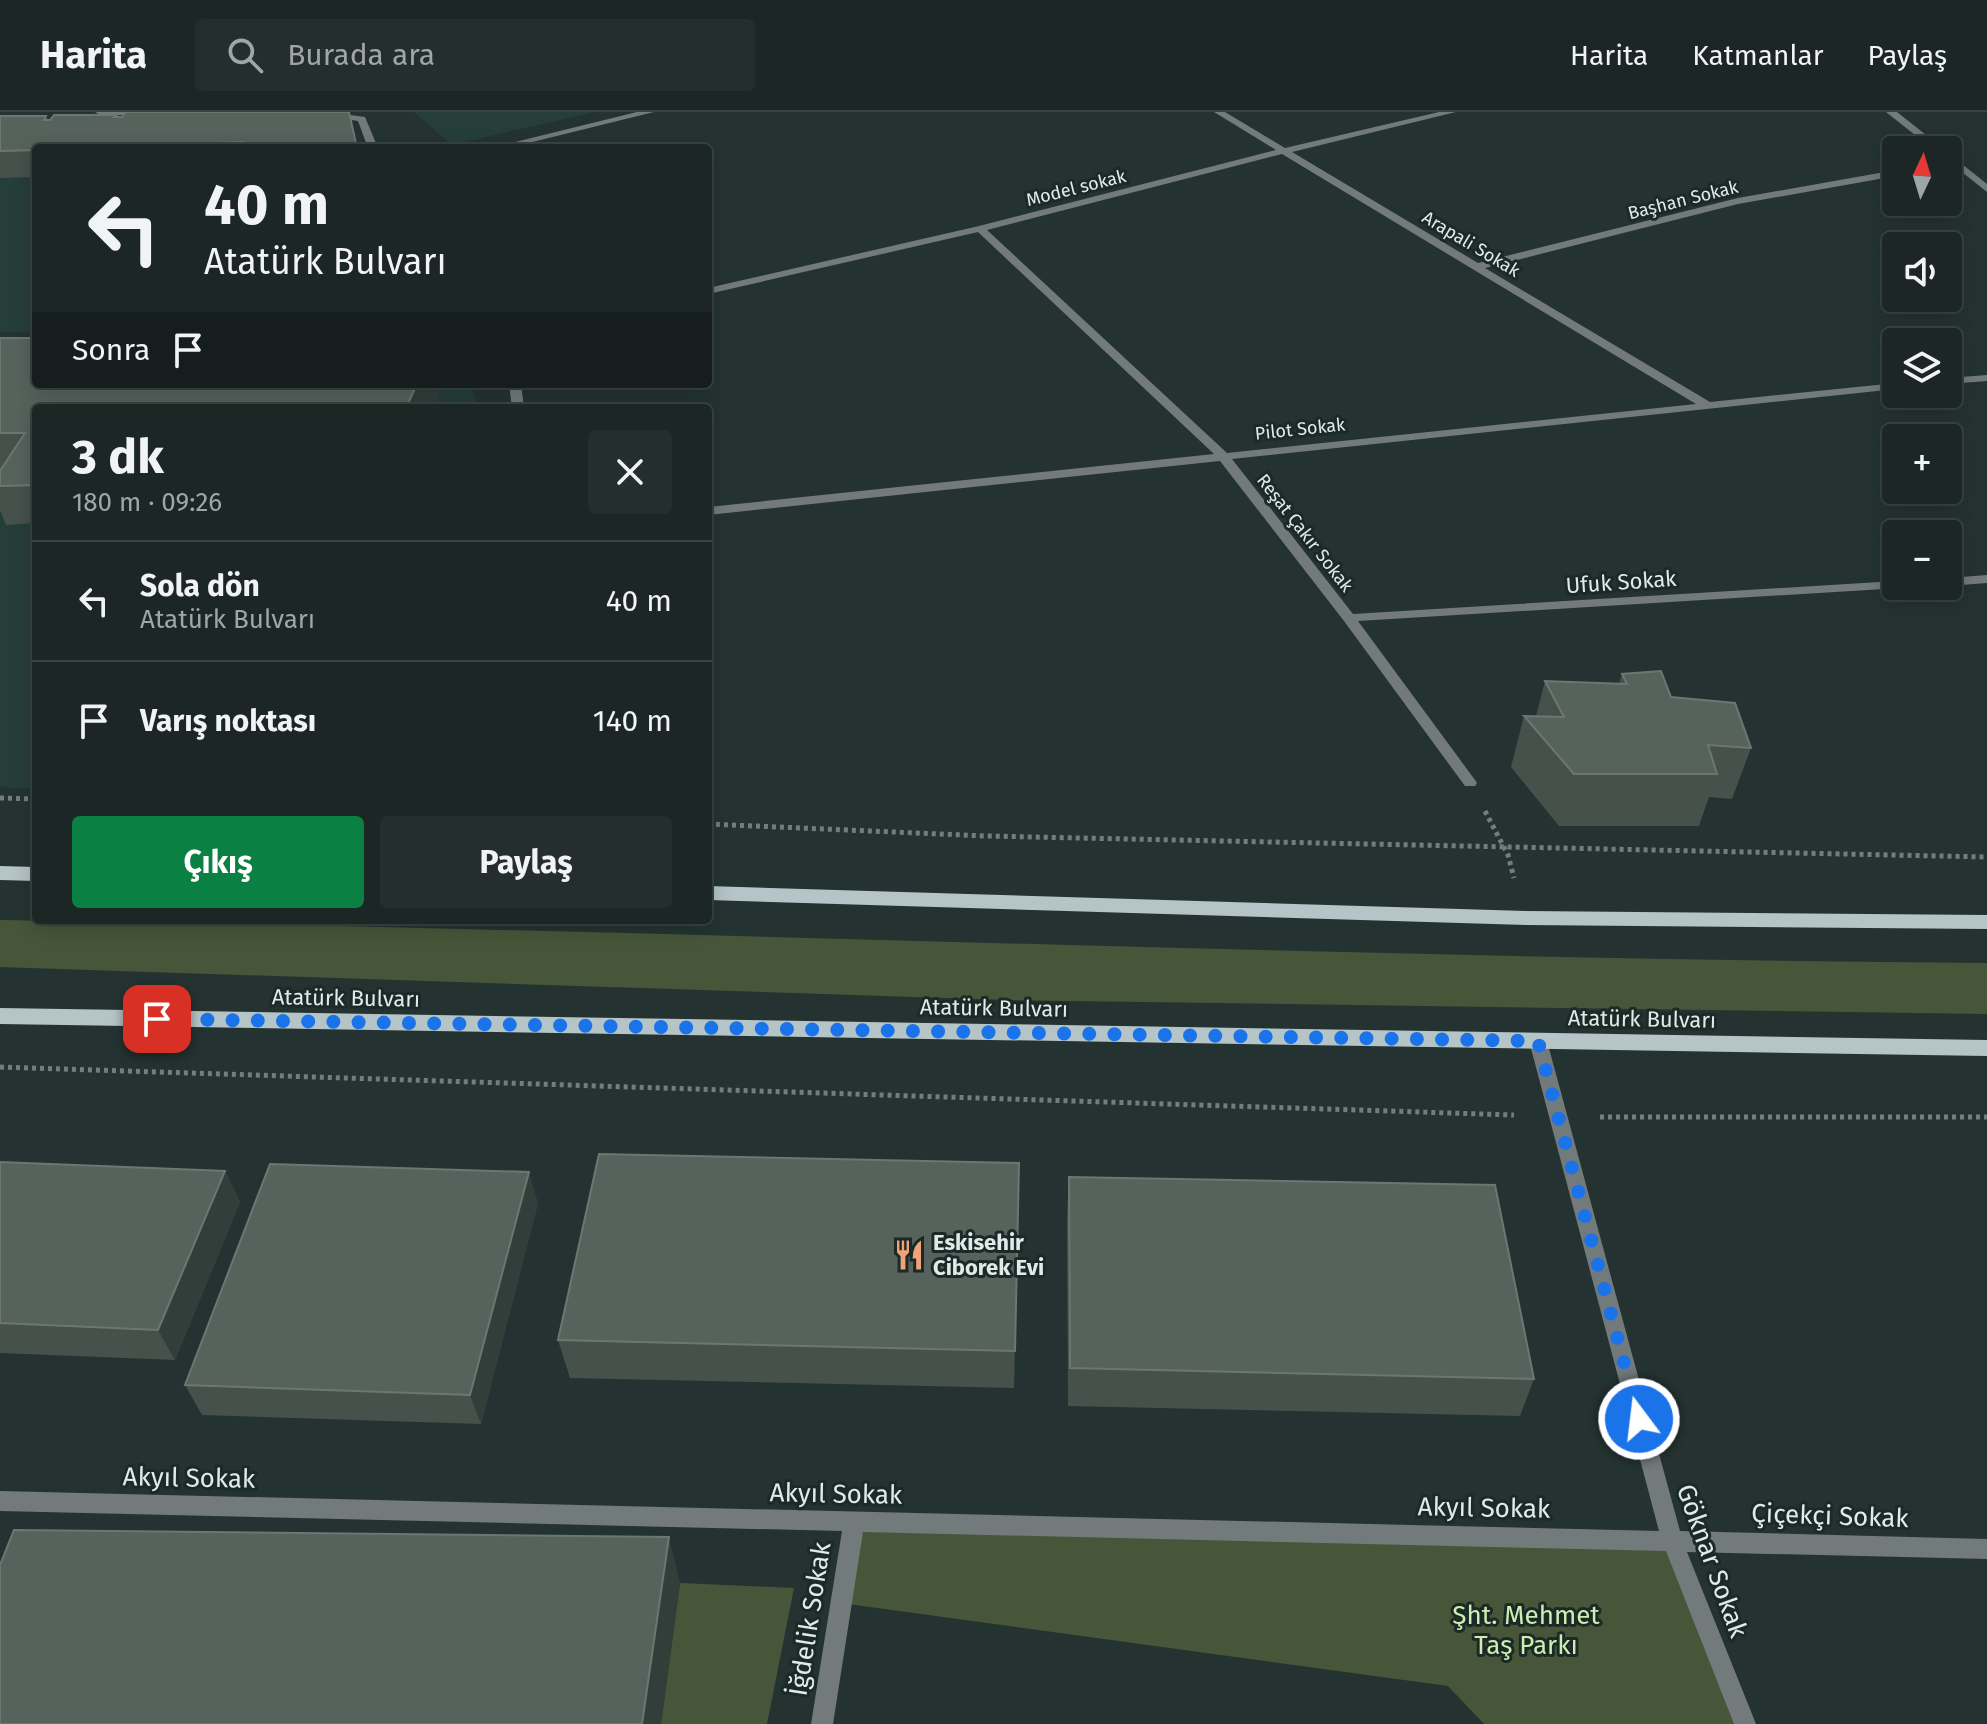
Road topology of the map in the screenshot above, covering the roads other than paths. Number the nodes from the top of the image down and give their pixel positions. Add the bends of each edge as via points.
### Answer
1 (100, 112) edge
2 (161, 112) edge
3 (649, 112) edge
4 (1219, 112) edge
5 (1451, 112) edge
6 (1891, 112) edge
7 (1900, 112) edge
8 (313, 113) edge
9 (1922, 136) edge
10 (371, 144) edge
11 (513, 144) edge
12 (1283, 151) junction
13 (1962, 167) edge
14 (1882, 175) edge
15 (1987, 189) edge
16 (980, 229) junction
17 (1479, 266) junction
18 (712, 290) edge
19 (1987, 378) edge
20 (1962, 380) edge
21 (1882, 387) edge
22 (1707, 405) junction
23 (1222, 455) junction
24 (712, 511) edge
25 (1987, 579) edge
26 (1962, 581) edge
27 (1882, 586) edge
28 (1349, 618) junction
29 (1470, 783) road end
30 (0, 873) edge
31 (32, 874) edge
32 (712, 893) edge
33 (1987, 922) edge
34 (0, 1016) edge
35 (1538, 1041) junction
36 (1987, 1048) edge
37 (0, 1501) edge
38 (854, 1522) junction
39 (1672, 1540) junction
40 (1987, 1549) edge
41 (822, 1724) edge
42 (1745, 1724) edge

1 - 2 street
3 - 11 street
4 - 12 street, Arapali Sokak
5 - 12 street, Model sokak
6 - 7 street
6 - 9 street
8 - 10 street via 362,119
12 - 16 street, Model sokak
12 - 17 street, Arapali Sokak
13 - 15 street
14 - 17 street, Başhan Sokak via 1731,204
16 - 18 street, Model sokak
16 - 23 street, Reşat Çakır Sokak
17 - 22 street, Arapali Sokak
19 - 20 street
21 - 22 street, Pilot Sokak
22 - 23 street, Pilot Sokak
23 - 24 street, Pilot Sokak
23 - 28 street, Reşat Çakır Sokak
25 - 26 street
27 - 28 street, Ufuk Sokak
28 - 29 street, Reşat Çakır Sokak
30 - 31 main road
32 - 33 main road via 1526,918
34 - 35 main road, Atatürk Bulvarı
35 - 36 main road, Atatürk Bulvarı
35 - 39 street, Göknar Sokak
37 - 38 street, Akyıl Sokak
38 - 39 street, Akyıl Sokak
38 - 41 street, İğdelik Sokak
39 - 40 street, Çiçekçi Sokak
39 - 42 street, Göknar Sokak

